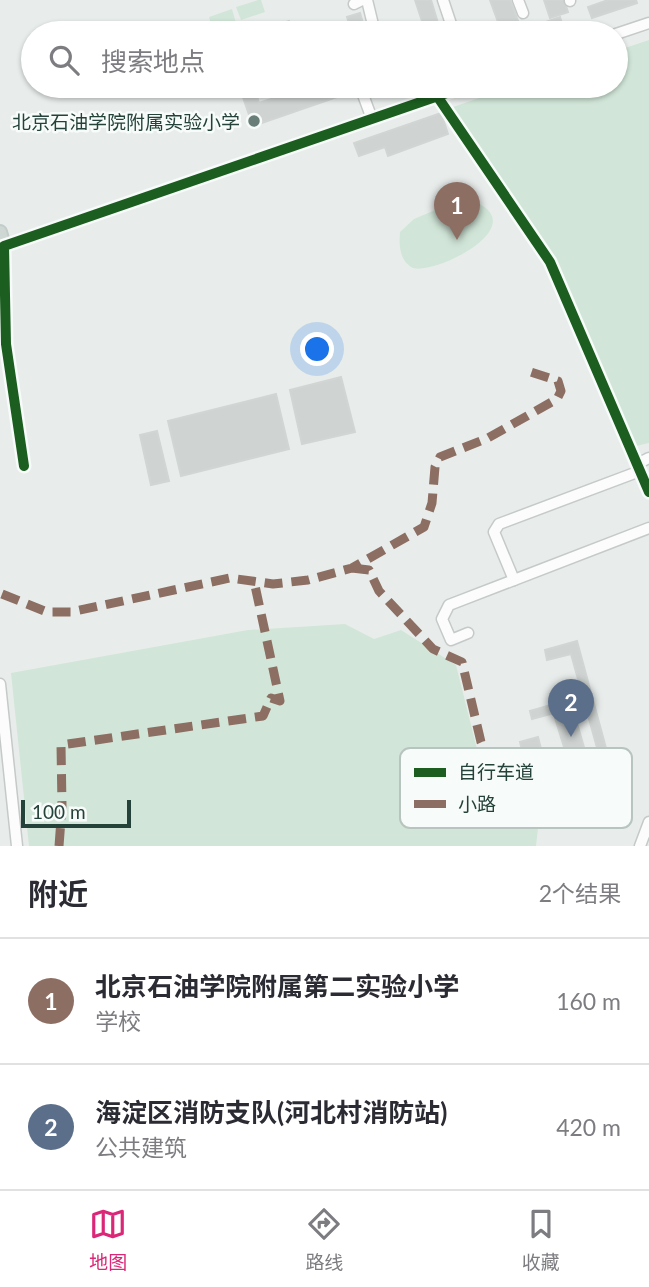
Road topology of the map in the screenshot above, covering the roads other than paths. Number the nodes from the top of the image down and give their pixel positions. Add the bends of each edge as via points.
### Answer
1 (443, 0) edge
2 (518, 0) edge
3 (361, 1) edge
4 (523, 13) dead end
5 (370, 21) edge
6 (450, 21) edge
7 (649, 23) edge
8 (628, 30) edge
9 (364, 98) edge
10 (431, 98) edge
11 (438, 98) edge
12 (372, 119) junction
13 (0, 232) edge
14 (4, 246) junction
15 (649, 458) edge
16 (24, 466) dead end
17 (638, 467) junction
18 (649, 492) edge
19 (649, 528) edge
20 (514, 580) junction
21 (468, 634) dead end
22 (0, 684) edge
23 (649, 822) edge
24 (17, 846) edge
25 (640, 846) edge

1 - 6 street
2 - 4 street
3 - 5 street
7 - 8 street
9 - 12 street
10 - 12 street
11 - 17 street via 550,262
12 - 14 street
13 - 14 main road
14 - 16 street via 6,344
15 - 17 street
17 - 18 street
17 - 20 street via 499,524 494,531
19 - 20 street
20 - 21 street via 449,605 442,619 451,640
22 - 24 street
23 - 25 street

